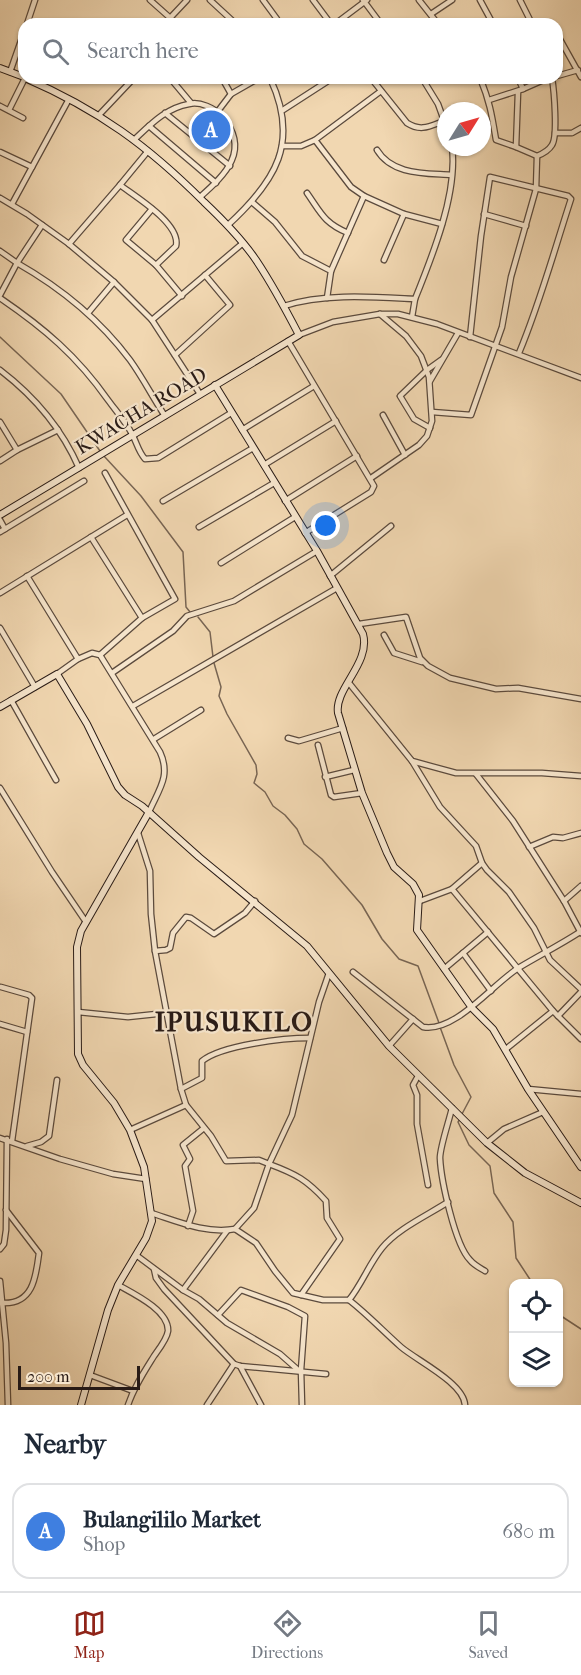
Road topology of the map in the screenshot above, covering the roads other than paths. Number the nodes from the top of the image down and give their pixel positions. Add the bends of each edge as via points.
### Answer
1 (35, 0) edge
2 (150, 0) edge
3 (187, 0) edge
4 (210, 0) edge
5 (263, 0) edge
6 (313, 0) edge
7 (419, 0) edge
8 (452, 0) edge
9 (480, 0) edge
10 (520, 0) edge
11 (365, 1) edge
12 (431, 14) junction
13 (171, 17) joint
14 (29, 18) edge
15 (230, 18) edge
16 (276, 18) edge
17 (328, 18) edge
18 (341, 18) edge
19 (377, 18) edge
20 (434, 18) edge
21 (490, 18) edge
22 (529, 18) edge
23 (563, 43) edge
24 (18, 49) edge
25 (0, 68) edge
26 (580, 70) edge
27 (10, 72) junction
28 (563, 74) edge
29 (18, 75) edge
30 (581, 77) edge
31 (22, 84) edge
32 (38, 84) edge
33 (128, 84) edge
34 (175, 84) edge
35 (225, 84) edge
36 (249, 84) edge
37 (272, 84) edge
38 (323, 84) edge
39 (376, 84) edge
40 (426, 84) edge
41 (482, 84) edge
42 (520, 84) edge
43 (534, 84) edge
44 (552, 84) edge
45 (521, 90) junction
46 (381, 91) junction
47 (231, 94) junction
48 (69, 99) junction
49 (489, 100) junction
50 (437, 102) edge
51 (191, 103) junction
52 (0, 106) edge
53 (9, 110) junction
54 (283, 110) junction
55 (218, 111) junction
56 (165, 113) junction
57 (99, 115) junction
58 (23, 118) dead end
59 (437, 125) edge
60 (149, 126) junction
61 (581, 128) edge
62 (555, 133) junction
63 (135, 139) junction
64 (315, 140) junction
65 (282, 146) junction
66 (516, 147) junction
67 (377, 150) dead end
68 (148, 151) junction
69 (0, 152) edge
70 (452, 156) edge
71 (537, 156) junction
72 (230, 166) junction
73 (32, 167) junction
74 (451, 175) junction
75 (216, 183) junction
76 (120, 185) junction
77 (536, 189) junction
78 (307, 193) dead end
79 (364, 196) junction
80 (200, 197) junction
81 (0, 198) edge
82 (253, 203) junction
83 (12, 204) junction
84 (152, 209) junction
85 (404, 214) junction
86 (484, 214) junction
87 (442, 224) junction
88 (42, 225) junction
89 (228, 225) junction
90 (526, 226) junction
91 (348, 233) junction
92 (243, 243) junction
93 (69, 244) junction
94 (0, 251) edge
95 (384, 260) dead end
96 (17, 263) junction
97 (156, 265) junction
98 (331, 271) junction
99 (205, 276) junction
100 (114, 282) junction
101 (0, 296) edge
102 (182, 296) junction
103 (327, 298) junction
104 (415, 299) junction
105 (284, 306) junction
106 (88, 313) junction
107 (380, 314) junction
108 (412, 317) junction
109 (152, 320) junction
110 (458, 333) junction
111 (299, 335) junction
112 (470, 337) junction
113 (288, 341) junction
114 (494, 345) junction
115 (519, 354) junction
116 (175, 355) junction
117 (441, 360) junction
118 (0, 370) edge
119 (427, 370) junction
120 (581, 378) edge
121 (430, 381) junction
122 (215, 385) junction
123 (314, 386) junction
124 (200, 394) junction
125 (432, 412) junction
126 (231, 413) junction
127 (383, 415) dead end
128 (165, 416) junction
129 (336, 421) junction
130 (0, 422) edge
131 (430, 428) junction
132 (58, 430) junction
133 (242, 430) junction
134 (132, 435) junction
135 (254, 448) junction
136 (17, 450) junction
137 (405, 455) junction
138 (357, 456) junction
139 (0, 461) edge
140 (264, 465) junction
141 (79, 468) junction
142 (105, 473) dead end
143 (371, 478) junction
144 (84, 480) dead end
145 (274, 483) junction
146 (163, 501) dead end
147 (285, 501) junction
148 (0, 515) edge
149 (127, 515) junction
150 (295, 518) junction
151 (0, 520) edge
152 (391, 526) dead end
153 (199, 527) dead end
154 (5, 529) junction
155 (0, 532) edge
156 (305, 534) junction
157 (91, 537) junction
158 (317, 552) junction
159 (221, 563) dead end
160 (27, 576) junction
161 (330, 576) junction
162 (337, 588) junction
163 (0, 593) edge
164 (142, 618) junction
165 (358, 624) junction
166 (0, 628) edge
167 (384, 635) dead end
168 (100, 655) junction
169 (78, 659) junction
170 (423, 663) junction
171 (112, 673) junction
172 (57, 674) junction
173 (349, 683) junction
174 (35, 687) junction
175 (581, 699) edge
176 (11, 700) junction
177 (133, 706) junction
178 (0, 707) edge
179 (201, 710) dead end
180 (342, 728) junction
181 (288, 738) dead end
182 (154, 739) junction
183 (318, 745) dead end
184 (411, 761) junction
185 (354, 770) junction
186 (476, 774) junction
187 (581, 776) edge
188 (325, 777) junction
189 (56, 780) dead end
190 (0, 788) edge
191 (362, 793) junction
192 (149, 812) junction
193 (138, 833) junction
194 (581, 833) edge
195 (528, 847) junction
196 (482, 863) junction
197 (581, 886) edge
198 (452, 889) junction
199 (255, 901) junction
200 (420, 901) junction
201 (564, 901) junction
202 (86, 922) junction
203 (488, 932) junction
204 (580, 933) edge
205 (155, 951) junction
206 (463, 953) junction
207 (547, 953) junction
208 (518, 968) junction
209 (444, 969) junction
210 (353, 972) dead end
211 (329, 973) junction
212 (1, 987) edge
213 (581, 990) edge
214 (491, 991) junction
215 (472, 1008) junction
216 (553, 1011) junction
217 (78, 1012) junction
218 (166, 1013) junction
219 (558, 1016) junction
220 (413, 1019) junction
221 (0, 1024) edge
222 (27, 1032) junction
223 (310, 1038) junction
224 (581, 1039) edge
225 (389, 1046) junction
226 (506, 1049) junction
227 (418, 1076) junction
228 (57, 1080) dead end
229 (181, 1089) junction
230 (528, 1089) junction
231 (581, 1094) edge
232 (186, 1105) junction
233 (452, 1108) junction
234 (543, 1112) junction
235 (204, 1128) junction
236 (130, 1130) junction
237 (0, 1138) edge
238 (10, 1140) junction
239 (487, 1143) junction
240 (27, 1146) junction
241 (269, 1164) junction
242 (581, 1167) edge
243 (146, 1179) junction
244 (428, 1185) dead end
245 (448, 1202) junction
246 (581, 1203) edge
247 (6, 1210) junction
248 (151, 1213) junction
249 (188, 1226) junction
250 (235, 1229) junction
251 (227, 1231) junction
252 (0, 1249) edge
253 (136, 1255) junction
254 (154, 1269) junction
255 (485, 1271) dead end
256 (0, 1281) edge
257 (118, 1285) junction
258 (183, 1290) junction
259 (293, 1293) junction
260 (301, 1295) junction
261 (349, 1299) junction
262 (2, 1303) junction
263 (288, 1306) junction
264 (218, 1315) junction
265 (234, 1364) junction
266 (240, 1366) junction
267 (300, 1370) junction
268 (0, 1372) edge
269 (7, 1374) junction
270 (326, 1374) dead end
271 (90, 1376) junction
272 (133, 1391) junction
273 (8, 1405) edge
274 (81, 1405) edge
275 (128, 1405) edge
276 (207, 1405) edge
277 (261, 1405) edge
278 (302, 1405) edge
279 (465, 1405) edge

1 - 14 street
2 - 13 street
3 - 13 street
4 - 15 street
5 - 16 street
6 - 17 street
7 - 12 street
8 - 12 street
9 - 21 street
10 - 22 street
11 - 18 street
11 - 19 street
12 - 20 street
23 - 26 street
24 - 27 street
25 - 27 street
26 - 28 street
26 - 30 street
27 - 29 street
31 - 53 street
32 - 48 street
33 - 57 street
34 - 51 street
35 - 47 street
36 - 47 street
37 - 54 street
38 - 54 street
39 - 46 street
40 - 50 street
41 - 49 street
42 - 45 street
43 - 45 street
44 - 62 street
45 - 49 street
45 - 66 street
46 - 59 street via 413,127
46 - 64 street
47 - 55 street
48 - 57 street
48 - 73 street
49 - 66 street via 496,140
51 - 55 street
51 - 56 street
52 - 53 street
53 - 58 street
54 - 65 street
55 - 72 street via 236,138
56 - 60 street
56 - 72 street
57 - 63 street
60 - 63 street
60 - 75 street
61 - 62 street via 572,133
62 - 71 street via 552,145
63 - 68 street
64 - 65 street via 301,146
64 - 79 street via 351,187
65 - 82 street via 268,183
66 - 71 street
67 - 74 street via 383,159 401,168
68 - 76 street
68 - 80 street
69 - 73 street
70 - 74 street
71 - 77 street
72 - 75 street
73 - 83 street
74 - 87 street
75 - 80 street
76 - 84 street
76 - 93 street
77 - 86 street via 492,177
77 - 90 street
77 - 115 street via 570,199
78 - 91 street via 327,222
79 - 85 street
79 - 91 street
80 - 89 street
81 - 83 street
82 - 89 street
82 - 98 street via 275,222 302,256
83 - 88 street
84 - 97 street via 171,227 177,239 176,246
84 - 97 street via 126,240
85 - 87 street
85 - 95 street
86 - 90 street
86 - 112 street
87 - 104 street
88 - 93 street
88 - 96 street
89 - 92 street
90 - 114 street via 502,327
91 - 98 street
92 - 99 street
92 - 105 street
93 - 100 street
94 - 96 street
96 - 101 street
96 - 106 street
97 - 102 street
98 - 103 street
99 - 102 street
99 - 116 street via 230,305
100 - 106 street
100 - 109 street
101 - 134 street via 72,354
102 - 109 street
103 - 104 street
103 - 105 street
104 - 108 street
105 - 111 street
106 - 128 street via 130,361
107 - 108 street
107 - 111 street via 333,322
107 - 119 street via 406,336 422,356
108 - 110 street
109 - 116 street
110 - 112 street
110 - 117 street
111 - 113 street, KWACHA ROAD
112 - 114 street
113 - 122 street, KWACHA ROAD
113 - 123 street
114 - 115 street
114 - 125 street via 470,416
115 - 120 street
116 - 124 street
117 - 119 street
117 - 121 street
118 - 132 street via 43,410
119 - 121 street
119 - 131 street via 400,396 414,419
121 - 125 street
122 - 124 street, KWACHA ROAD
122 - 126 street
123 - 129 street
123 - 133 street
124 - 128 street, KWACHA ROAD
125 - 131 street
126 - 133 street
126 - 134 street via 158,458 145,459
127 - 137 street
128 - 134 street, KWACHA ROAD
129 - 138 street
129 - 140 street
130 - 136 street
131 - 137 street via 425,439
132 - 136 street
132 - 141 street
133 - 135 street
134 - 141 street, KWACHA ROAD
135 - 140 street
135 - 146 street
136 - 139 street
137 - 143 street
138 - 143 street
138 - 147 street
140 - 145 street
141 - 148 street, KWACHA ROAD
142 - 149 street
143 - 156 street via 371,492
144 - 154 street
145 - 147 street
145 - 153 street
147 - 150 street
149 - 157 street
149 - 164 street via 175,598
150 - 156 street
150 - 159 street
151 - 154 street
152 - 161 street
154 - 155 street
156 - 158 street
157 - 160 street
157 - 164 street
158 - 161 street
158 - 171 street via 234,601 187,616 173,632
160 - 163 street
160 - 169 street
161 - 162 street
162 - 165 street
162 - 177 street
164 - 168 street
165 - 170 street via 406,617
165 - 173 street via 365,646
166 - 174 street
167 - 170 street via 394,653
168 - 169 street via 92,653
168 - 171 street
169 - 172 street
170 - 175 street via 469,684
171 - 177 street
172 - 174 street
172 - 192 street via 118,787
173 - 180 street via 337,707
173 - 184 street
174 - 176 street
176 - 178 street
176 - 189 street
177 - 182 street
179 - 182 street
180 - 181 street via 299,741
180 - 185 street
182 - 192 street via 166,768
183 - 188 street
184 - 186 street
184 - 196 street via 440,807 476,846
185 - 188 street
185 - 191 street
186 - 187 street
186 - 195 street
188 - 191 street via 334,797
190 - 202 street
191 - 200 street via 390,861 416,887
192 - 193 street
192 - 199 street
193 - 202 street
193 - 205 street via 151,876
194 - 195 street via 553,837
195 - 201 street
196 - 198 street
196 - 207 street via 509,892
197 - 201 street
198 - 200 street
198 - 203 street
199 - 205 street via 245,913 214,934 186,917 173,933 170,948
199 - 211 street via 307,946
200 - 209 street via 417,930
201 - 204 street
202 - 217 street via 77,947
203 - 206 street
203 - 208 street
204 - 207 street
205 - 218 street
206 - 209 street
206 - 214 street
207 - 208 street
207 - 213 street
208 - 214 street
208 - 216 street
209 - 215 street
210 - 220 street
211 - 223 street
211 - 225 street
212 - 222 street via 31,995
213 - 219 street
214 - 215 street
215 - 220 street via 433,1027
215 - 226 street
216 - 219 street
216 - 226 street
217 - 218 street via 128,1017
217 - 236 street via 78,1054
218 - 229 street
219 - 224 street
220 - 225 street
221 - 222 street
222 - 238 street
223 - 229 street via 217,1053 202,1062 202,1078
223 - 241 street via 292,1115
225 - 227 street
226 - 230 street
227 - 233 street
227 - 244 street via 413,1085
228 - 240 street via 49,1136
229 - 232 street
230 - 231 street
230 - 234 street
232 - 235 street
232 - 236 street
233 - 239 street
233 - 245 street via 440,1159
234 - 239 street via 500,1131
234 - 242 street
235 - 241 street via 226,1161 259,1160
235 - 249 street via 183,1146 190,1159 185,1166 193,1211
236 - 243 street
237 - 238 street
238 - 240 street
238 - 247 street
239 - 246 street via 525,1173
240 - 243 street via 113,1174
241 - 250 street via 257,1202
241 - 260 street via 304,1179 319,1193 326,1201 327,1218 340,1239
243 - 248 street
245 - 255 street via 455,1231 467,1256
245 - 261 street via 389,1240
247 - 252 street via 5,1238
247 - 262 street via 39,1253 37,1272 28,1292 16,1302
248 - 249 street
248 - 253 street via 148,1234
249 - 251 street
250 - 251 street
250 - 259 street via 256,1243
251 - 258 street
253 - 254 street
253 - 257 street
254 - 258 street
254 - 265 street via 164,1290
256 - 262 street
257 - 271 street
257 - 272 street via 150,1304 168,1329
258 - 264 street
259 - 260 street
259 - 263 street
260 - 261 street via 323,1300
261 - 279 street via 403,1348 458,1390
262 - 269 street
263 - 264 street via 241,1290
263 - 267 street via 306,1319
264 - 267 street
265 - 266 street
265 - 276 street
266 - 267 street
266 - 277 street
267 - 270 street
267 - 278 street
268 - 269 street
269 - 273 street
271 - 272 street
271 - 274 street
272 - 275 street

